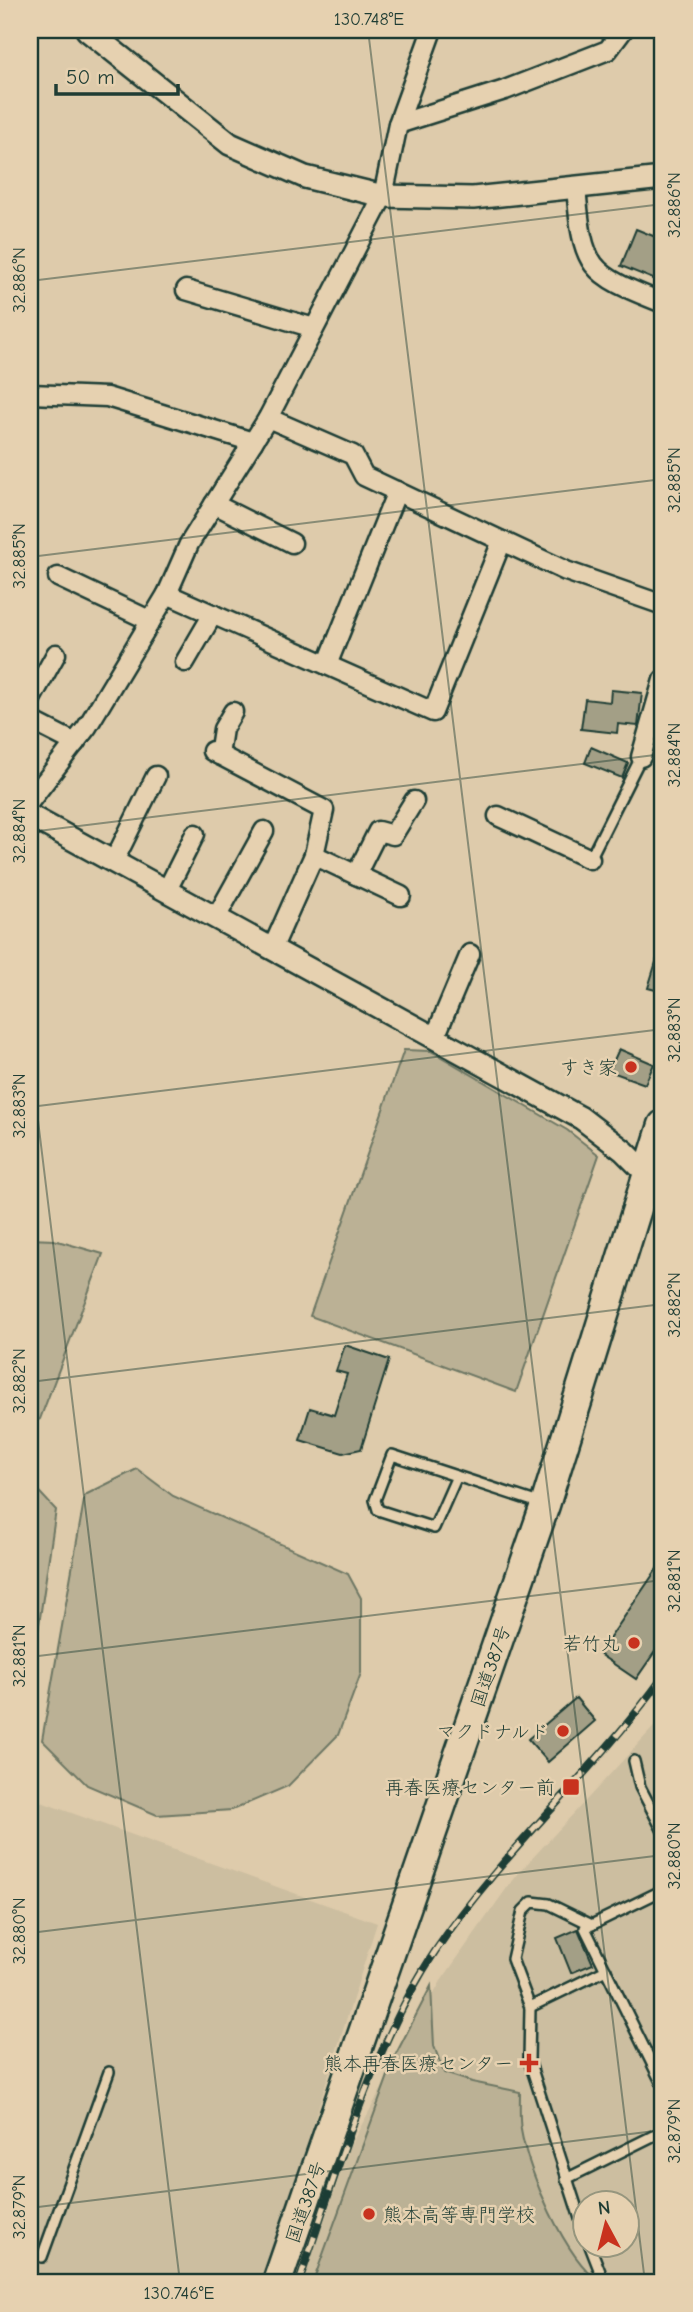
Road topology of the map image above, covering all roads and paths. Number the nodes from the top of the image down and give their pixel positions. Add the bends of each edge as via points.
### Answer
1 (87, 30) edge
2 (432, 30) edge
3 (623, 30) edge
4 (398, 124) junction
5 (663, 178) edge
6 (576, 187) junction
7 (383, 196) junction
8 (186, 290) dead end
9 (663, 303) edge
10 (314, 328) junction
11 (30, 394) edge
12 (268, 418) junction
13 (253, 442) junction
14 (397, 491) junction
15 (214, 504) junction
16 (502, 541) junction
17 (292, 543) dead end
18 (58, 577) dead end
19 (167, 594) junction
20 (663, 605) edge
21 (213, 614) junction
22 (150, 621) junction
23 (56, 654) dead end
24 (185, 662) dead end
25 (327, 665) junction
26 (663, 680) edge
27 (30, 701) edge
28 (233, 712) dead end
29 (30, 720) edge
30 (75, 743) junction
31 (641, 757) joint
32 (156, 776) dead end
33 (414, 800) dead end
34 (30, 801) edge
35 (30, 816) edge
36 (498, 816) dead end
37 (264, 831) dead end
38 (195, 834) dead end
39 (314, 855) junction
40 (590, 859) joint
41 (114, 861) junction
42 (356, 875) junction
43 (167, 890) junction
44 (401, 896) dead end
45 (216, 916) junction
46 (273, 947) junction
47 (471, 954) dead end
48 (435, 1037) junction
49 (663, 1125) edge
50 (655, 1182) edge
51 (457, 1476) junction
52 (545, 1505) junction
53 (634, 1761) dead end
54 (663, 1831) edge
55 (663, 1890) edge
56 (592, 1925) junction
57 (606, 1970) junction
58 (530, 2007) junction
59 (109, 2073) dead end
60 (663, 2086) edge
61 (663, 2131) edge
62 (565, 2179) junction
63 (570, 2193) edge
64 (30, 2252) edge
65 (596, 2260) edge
66 (277, 2282) edge
67 (604, 2282) edge

1 - 7 street via 230,145 305,177
2 - 4 street
3 - 4 street via 608,50
4 - 7 street
5 - 6 street
6 - 7 street via 473,198
6 - 9 street via 580,235 589,263 610,282
7 - 10 street
8 - 10 street
10 - 12 street
11 - 13 street via 107,397
12 - 13 street
12 - 14 street via 353,455 363,476
13 - 15 street
14 - 16 street
14 - 25 street
15 - 17 street
15 - 19 street via 189,544
16 - 20 street via 566,571
16 - 25 street via 433,712
18 - 22 street
19 - 21 street
19 - 22 street
21 - 24 street
21 - 25 street
22 - 30 street
23 - 27 street
26 - 31 street
28 - 39 street via 215,753 324,810
29 - 30 street
30 - 34 street
31 - 40 lane
32 - 41 street
33 - 42 street via 393,835 378,831
35 - 41 street
36 - 40 street
37 - 45 street
38 - 43 street
39 - 42 street
39 - 46 street
41 - 43 street
42 - 44 street
43 - 45 street
45 - 46 street
46 - 48 street
47 - 48 street
48 - 50 street via 581,1118
49 - 50 highway, 国道387号
50 - 52 highway, 国道387号
51 - 51 lane via 434,1528 378,1510 375,1500 392,1455
51 - 52 lane
52 - 66 highway, 国道387号
53 - 54 lane via 640,1787
55 - 56 lane
56 - 57 lane via 585,1928
56 - 58 lane via 549,1904 532,1902 523,1911 512,1959
57 - 58 lane
57 - 60 lane
58 - 62 lane via 528,2060
59 - 64 lane via 42,2257
61 - 62 lane
62 - 63 lane
65 - 67 lane

